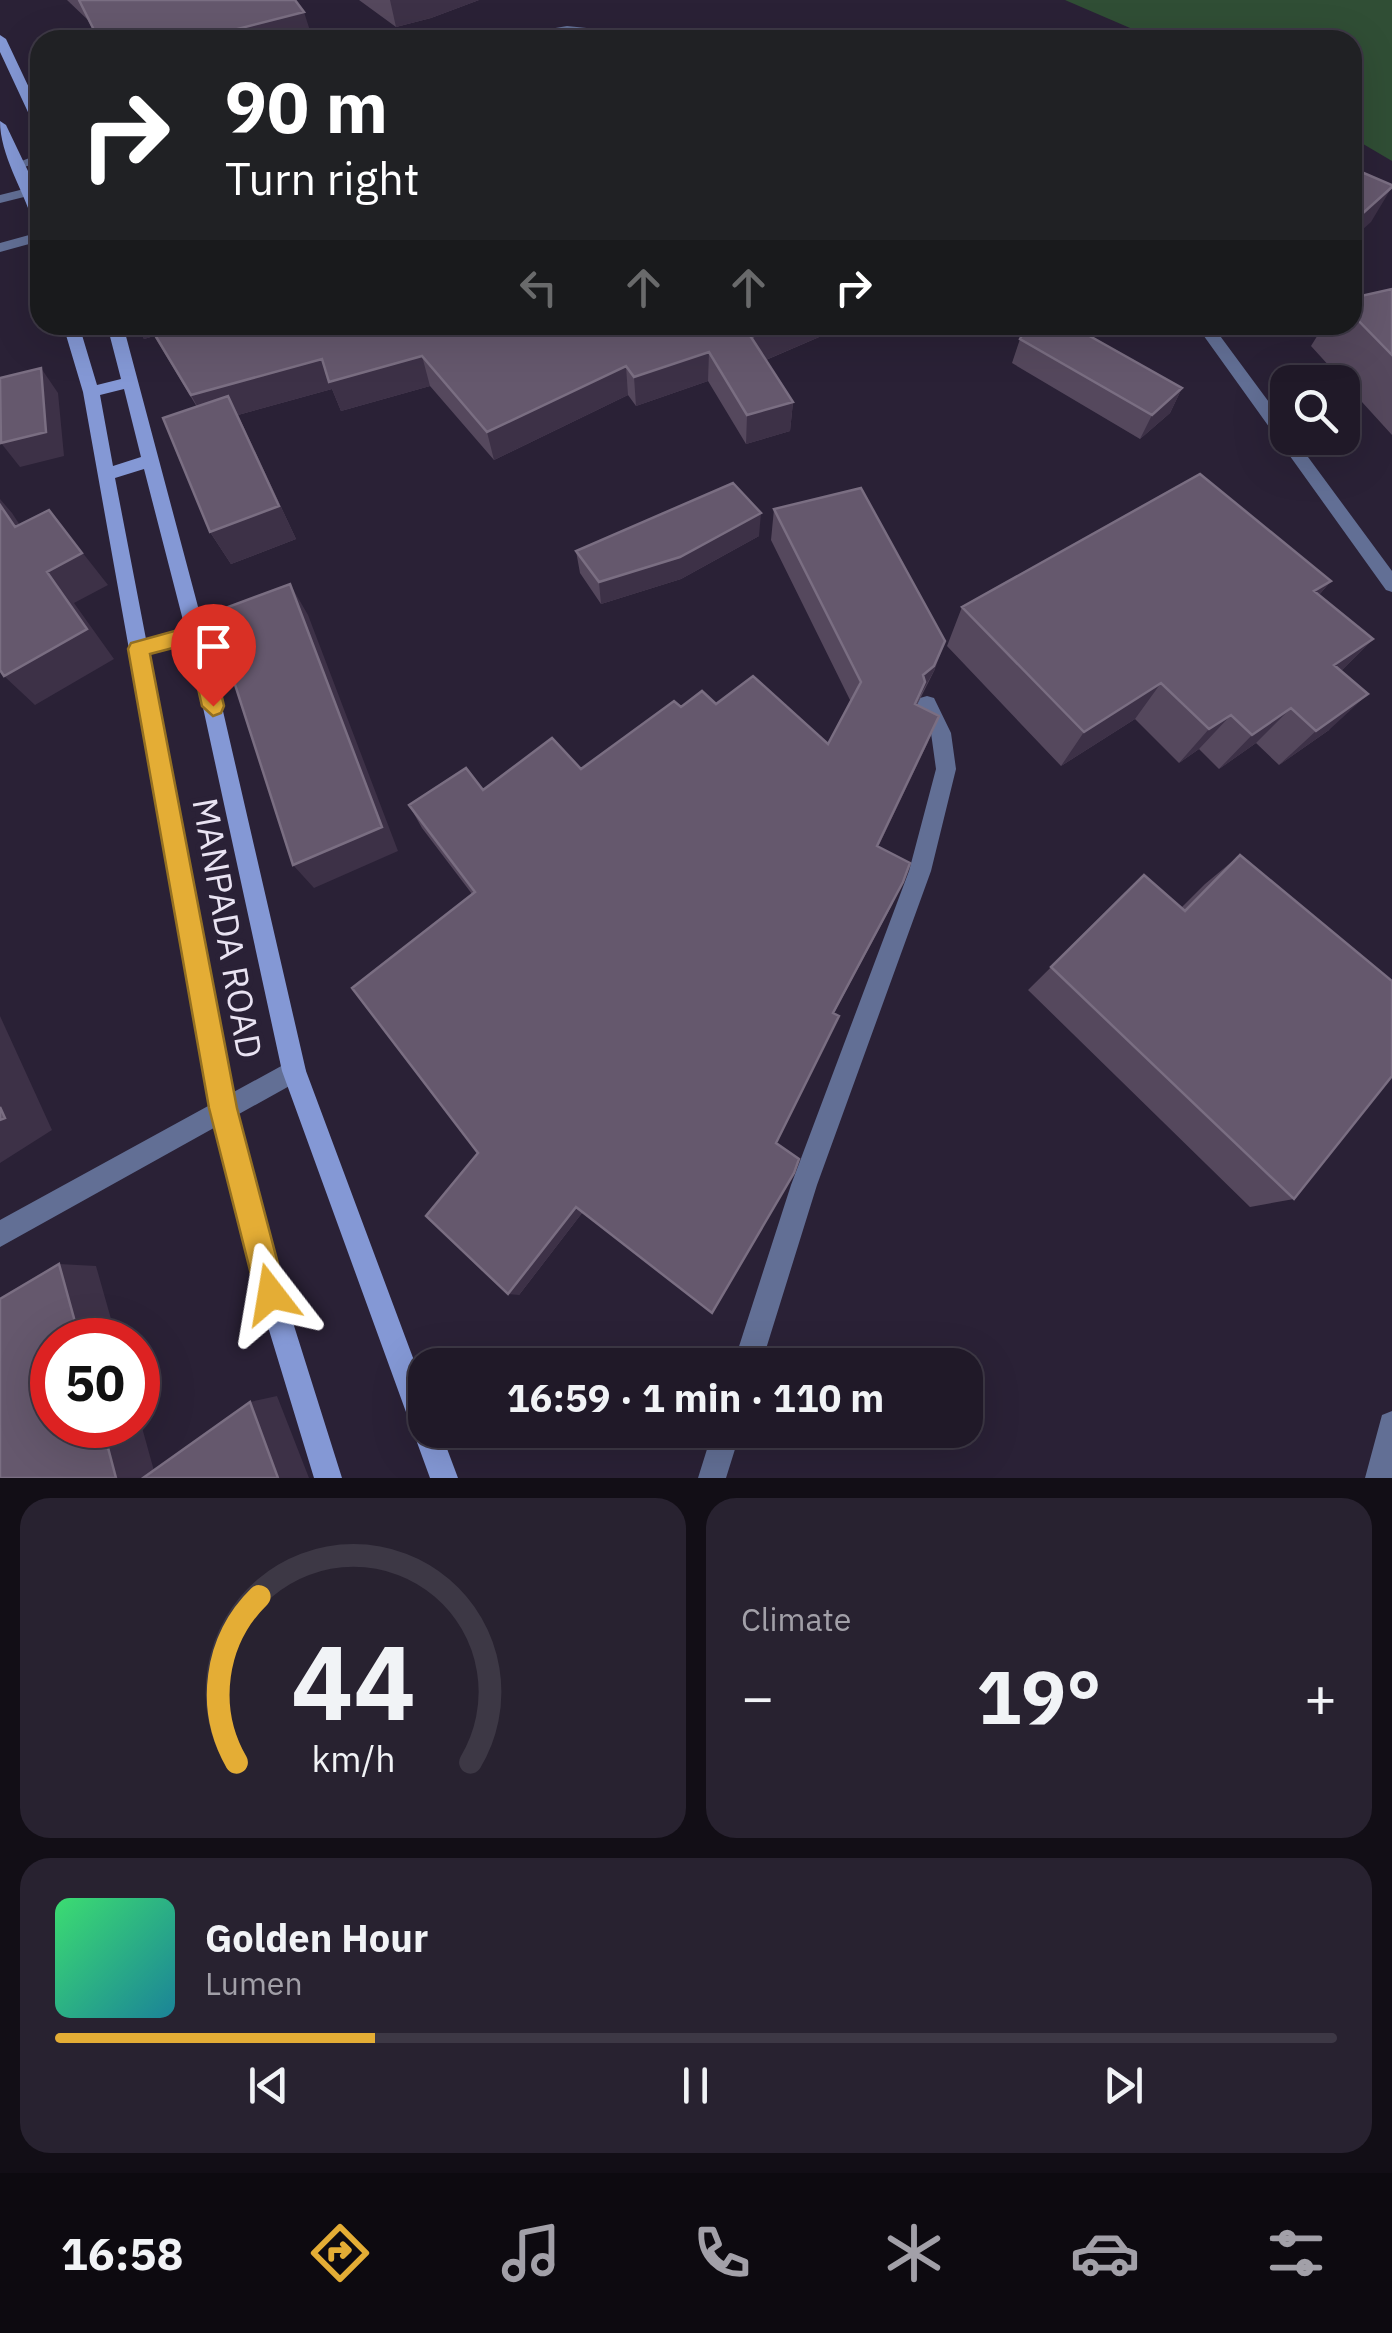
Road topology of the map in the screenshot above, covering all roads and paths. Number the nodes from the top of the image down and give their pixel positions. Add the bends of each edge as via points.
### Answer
1 (0, 41) edge
2 (30, 103) edge
3 (0, 124) edge
4 (30, 161) edge
5 (18, 164) junction
6 (30, 183) edge
7 (30, 192) edge
8 (0, 199) edge
9 (30, 239) edge
10 (0, 248) edge
11 (74, 335) edge
12 (118, 335) edge
13 (1211, 335) edge
14 (131, 382) junction
15 (91, 392) junction
16 (151, 460) junction
17 (106, 475) junction
18 (1392, 585) edge
19 (196, 633) junction
20 (138, 649) junction
21 (927, 704) edge
22 (294, 1070) junction
23 (223, 1108) junction
24 (0, 1234) edge
25 (753, 1348) edge
26 (408, 1382) edge
27 (1392, 1425) edge
28 (432, 1448) edge
29 (721, 1448) edge
30 (328, 1478) edge
31 (444, 1478) edge
32 (712, 1478) edge
33 (1379, 1478) edge

1 - 2 main road
3 - 5 main road
4 - 5 street
5 - 6 main road
7 - 8 street
9 - 10 street
11 - 15 main road, MANPADA ROAD
12 - 14 main road, MANPADA ROAD
13 - 18 street
14 - 15 main road
14 - 16 main road, MANPADA ROAD
15 - 17 main road, MANPADA ROAD
16 - 17 main road
16 - 19 main road, MANPADA ROAD
17 - 20 main road, MANPADA ROAD
19 - 20 main road
19 - 22 main road, MANPADA ROAD
20 - 23 main road, MANPADA ROAD
21 - 25 street via 941,733 946,769 920,871 804,1185
22 - 23 street
22 - 26 main road, MANPADA ROAD
23 - 24 street
23 - 30 main road, MANPADA ROAD
27 - 33 street
28 - 31 main road, MANPADA ROAD
29 - 32 street

